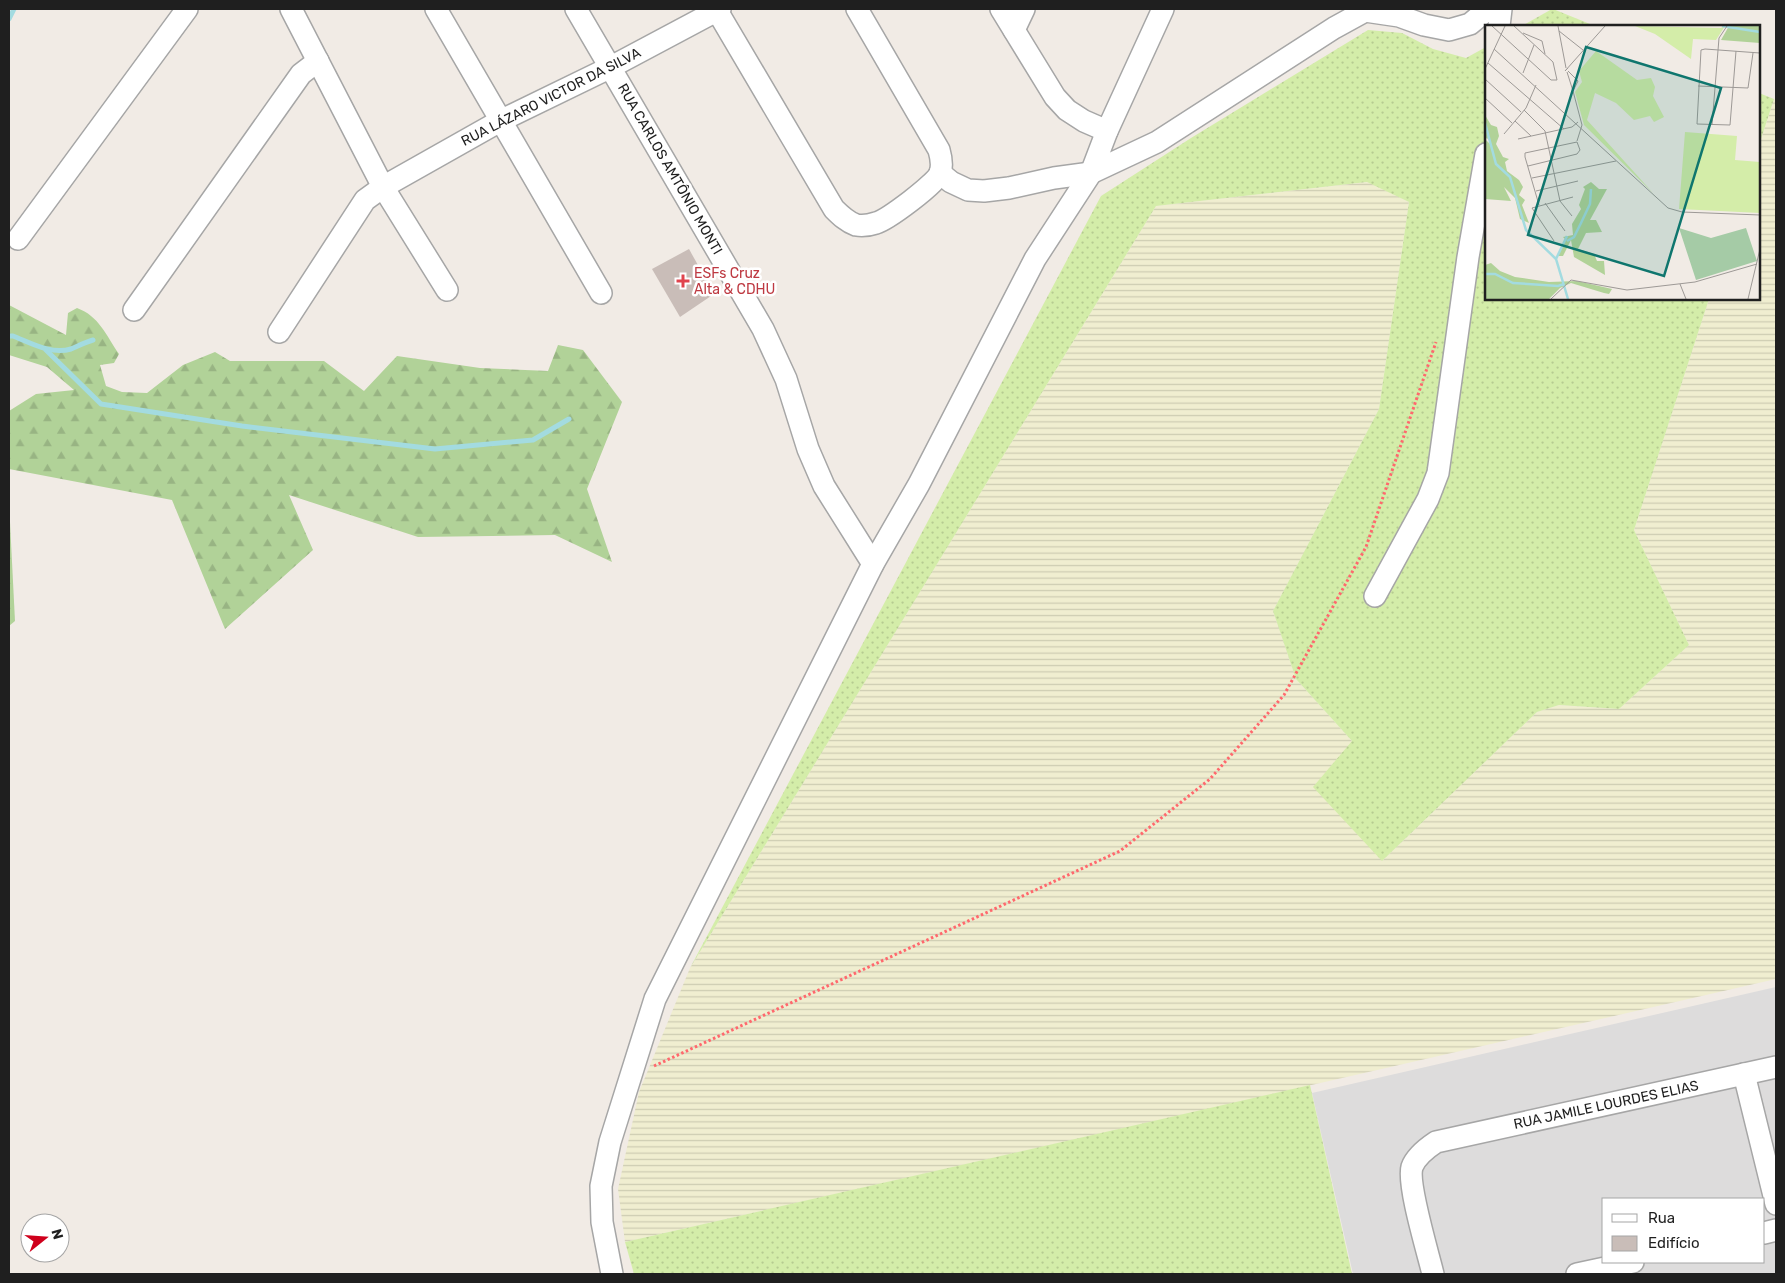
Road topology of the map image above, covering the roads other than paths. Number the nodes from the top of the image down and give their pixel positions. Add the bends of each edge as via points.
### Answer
1 (187, 9) edge
2 (292, 9) edge
3 (436, 9) edge
4 (576, 9) edge
5 (718, 9) edge
6 (857, 9) edge
7 (1001, 9) edge
8 (1024, 9) edge
9 (1163, 9) edge
10 (1488, 9) edge
11 (1501, 9) edge
12 (1366, 10) edge
13 (1499, 25) edge
14 (1014, 30) junction
15 (318, 61) junction
16 (611, 67) junction
17 (500, 122) junction
18 (1107, 131) junction
19 (1485, 160) edge
20 (941, 167) junction
21 (1091, 173) junction
22 (383, 187) junction
23 (18, 239) dead end
24 (447, 290) dead end
25 (601, 293) dead end
26 (134, 310) dead end
27 (279, 332) dead end
28 (873, 564) junction
29 (1376, 596) dead end
30 (1776, 1067) edge
31 (1744, 1074) junction
32 (1776, 1204) edge
33 (1628, 1263) edge
34 (612, 1274) edge
35 (1433, 1274) edge
36 (1577, 1274) edge

1 - 23 street
2 - 15 street
3 - 17 street
4 - 16 street, RUA CARLOS AMTÔNIO MONTI
5 - 16 street, RUA LÁZARO VICTOR DA SILVA
5 - 20 street via 834,209 846,220 865,225 889,216 934,182
6 - 20 street via 939,150
7 - 14 street
8 - 14 street
9 - 18 street
10 - 12 street via 1470,24 1449,30
11 - 13 street
12 - 21 street via 1157,142
14 - 18 street via 1055,97 1076,116
15 - 22 street
15 - 26 street via 300,74
16 - 17 street, RUA LÁZARO VICTOR DA SILVA
16 - 28 street, RUA CARLOS AMTÔNIO MONTI via 763,329 786,379 808,449 824,486
17 - 22 street, RUA LÁZARO VICTOR DA SILVA
17 - 25 street
18 - 21 street
19 - 29 street via 1438,472 1428,500
20 - 21 street via 951,182 968,190 984,191
21 - 28 street via 1035,259 919,484
22 - 24 street
22 - 27 street, RUA LÁZARO VICTOR DA SILVA via 365,200
28 - 34 street via 655,999 610,1142 602,1186 602,1222
30 - 31 street, RUA JAMILE LOURDES ELIAS
31 - 32 street
31 - 35 street, RUA JAMILE LOURDES ELIAS via 1436,1142 1422,1152 1412,1166 1411,1183
33 - 36 street

